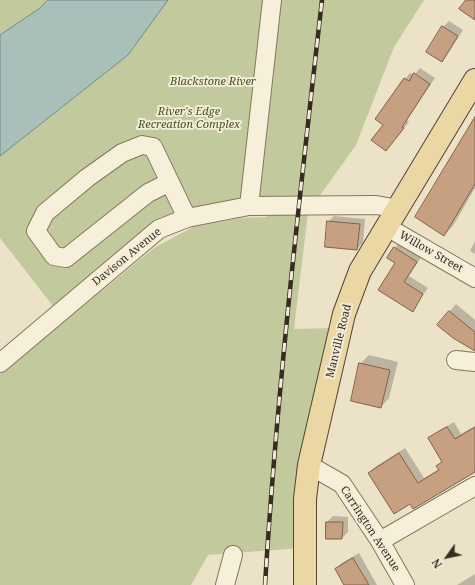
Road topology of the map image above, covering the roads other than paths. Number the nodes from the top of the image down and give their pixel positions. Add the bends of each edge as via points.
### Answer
1 (272, 0) edge
2 (475, 80) edge
3 (170, 182) junction
4 (249, 206) junction
5 (399, 209) junction
6 (187, 218) junction
7 (386, 227) junction
8 (475, 278) edge
9 (456, 360) dead end
10 (475, 362) edge
11 (0, 363) edge
12 (309, 465) junction
13 (475, 486) edge
14 (380, 541) junction
15 (233, 555) dead end
16 (225, 585) edge
17 (305, 585) edge
18 (405, 585) edge

1 - 4 street
2 - 5 main road, Manville Road
3 - 3 street via 148,193 66,258 54,256 36,231 45,213 122,153 142,146 153,147
3 - 6 street
4 - 5 street, Davison Avenue via 376,205
4 - 6 street, Davison Avenue
5 - 7 main road, Manville Road
6 - 11 street, Davison Avenue via 159,229
7 - 8 street, Willow Street
7 - 12 main road, Manville Road via 360,271 344,314
9 - 10 street
12 - 14 street, Carrington Avenue via 342,484
12 - 17 main road, Manville Road via 305,499
13 - 14 street
14 - 18 street, Carrington Avenue
15 - 16 street

